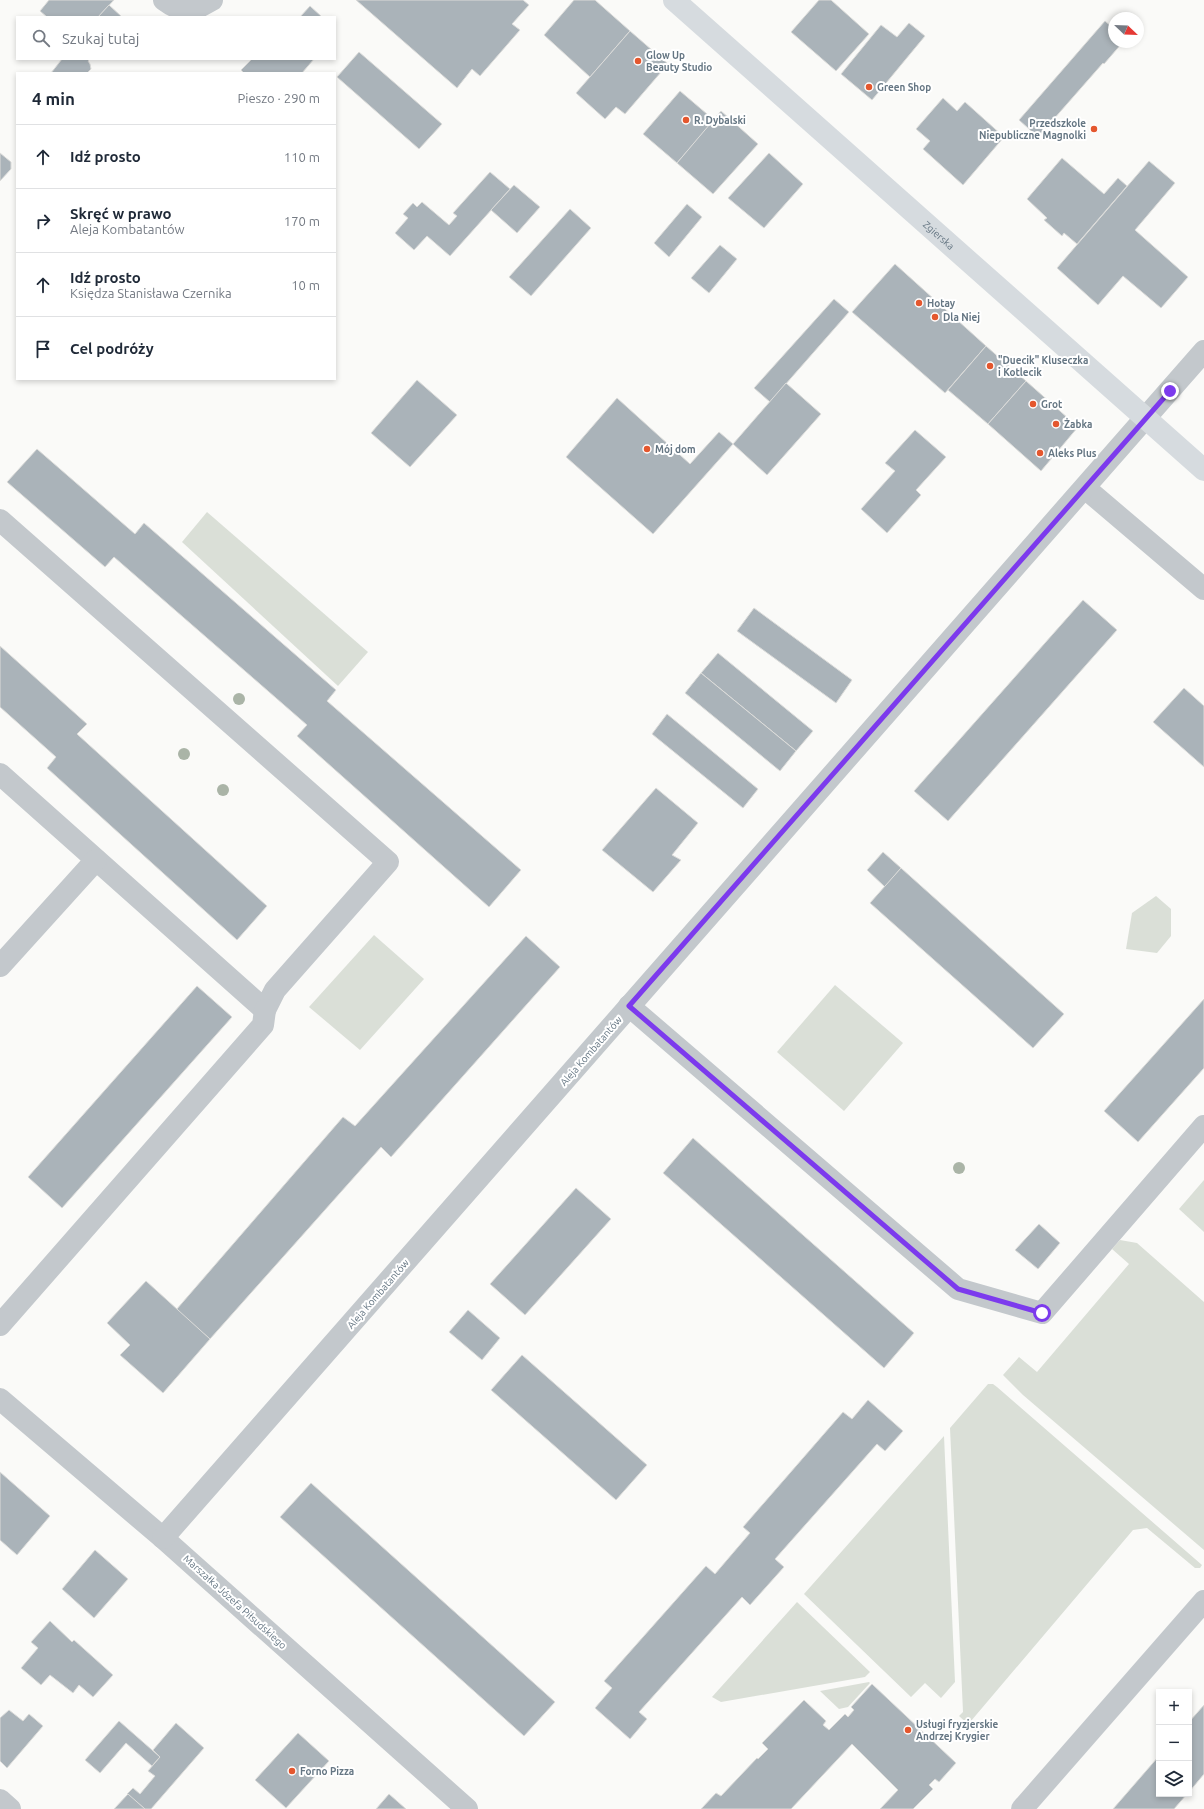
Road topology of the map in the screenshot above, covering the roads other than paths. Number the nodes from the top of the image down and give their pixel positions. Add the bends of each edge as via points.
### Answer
1 (164, 0) edge
2 (212, 0) edge
3 (674, 0) edge
4 (1204, 351) edge
5 (1145, 418) junction
6 (1204, 470) edge
7 (1085, 488) junction
8 (0, 520) edge
9 (1204, 589) edge
10 (0, 774) edge
11 (96, 860) junction
12 (0, 966) edge
13 (629, 1006) junction
14 (265, 1010) junction
15 (1204, 1126) edge
16 (0, 1325) edge
17 (0, 1399) edge
18 (163, 1538) junction
19 (1204, 1601) edge
20 (0, 1800) edge
21 (10, 1809) edge
22 (466, 1809) edge
23 (1022, 1809) edge

1 - 2 street via 179,10 196,9
3 - 5 main road, Zgierska
4 - 5 street, Aleja Kombatantów
5 - 6 main road, Zgierska
5 - 7 street, Aleja Kombatantów
7 - 9 street
7 - 13 street, Aleja Kombatantów
8 - 14 street via 388,862 275,990
10 - 11 street
11 - 12 street
11 - 14 street
13 - 15 street via 958,1289 1042,1313
13 - 18 street, Aleja Kombatantów
14 - 16 street via 262,1025
17 - 18 street, Marszałka Józefa Piłsudskiego
18 - 22 street, Marszałka Józefa Piłsudskiego
19 - 23 street
20 - 21 street

